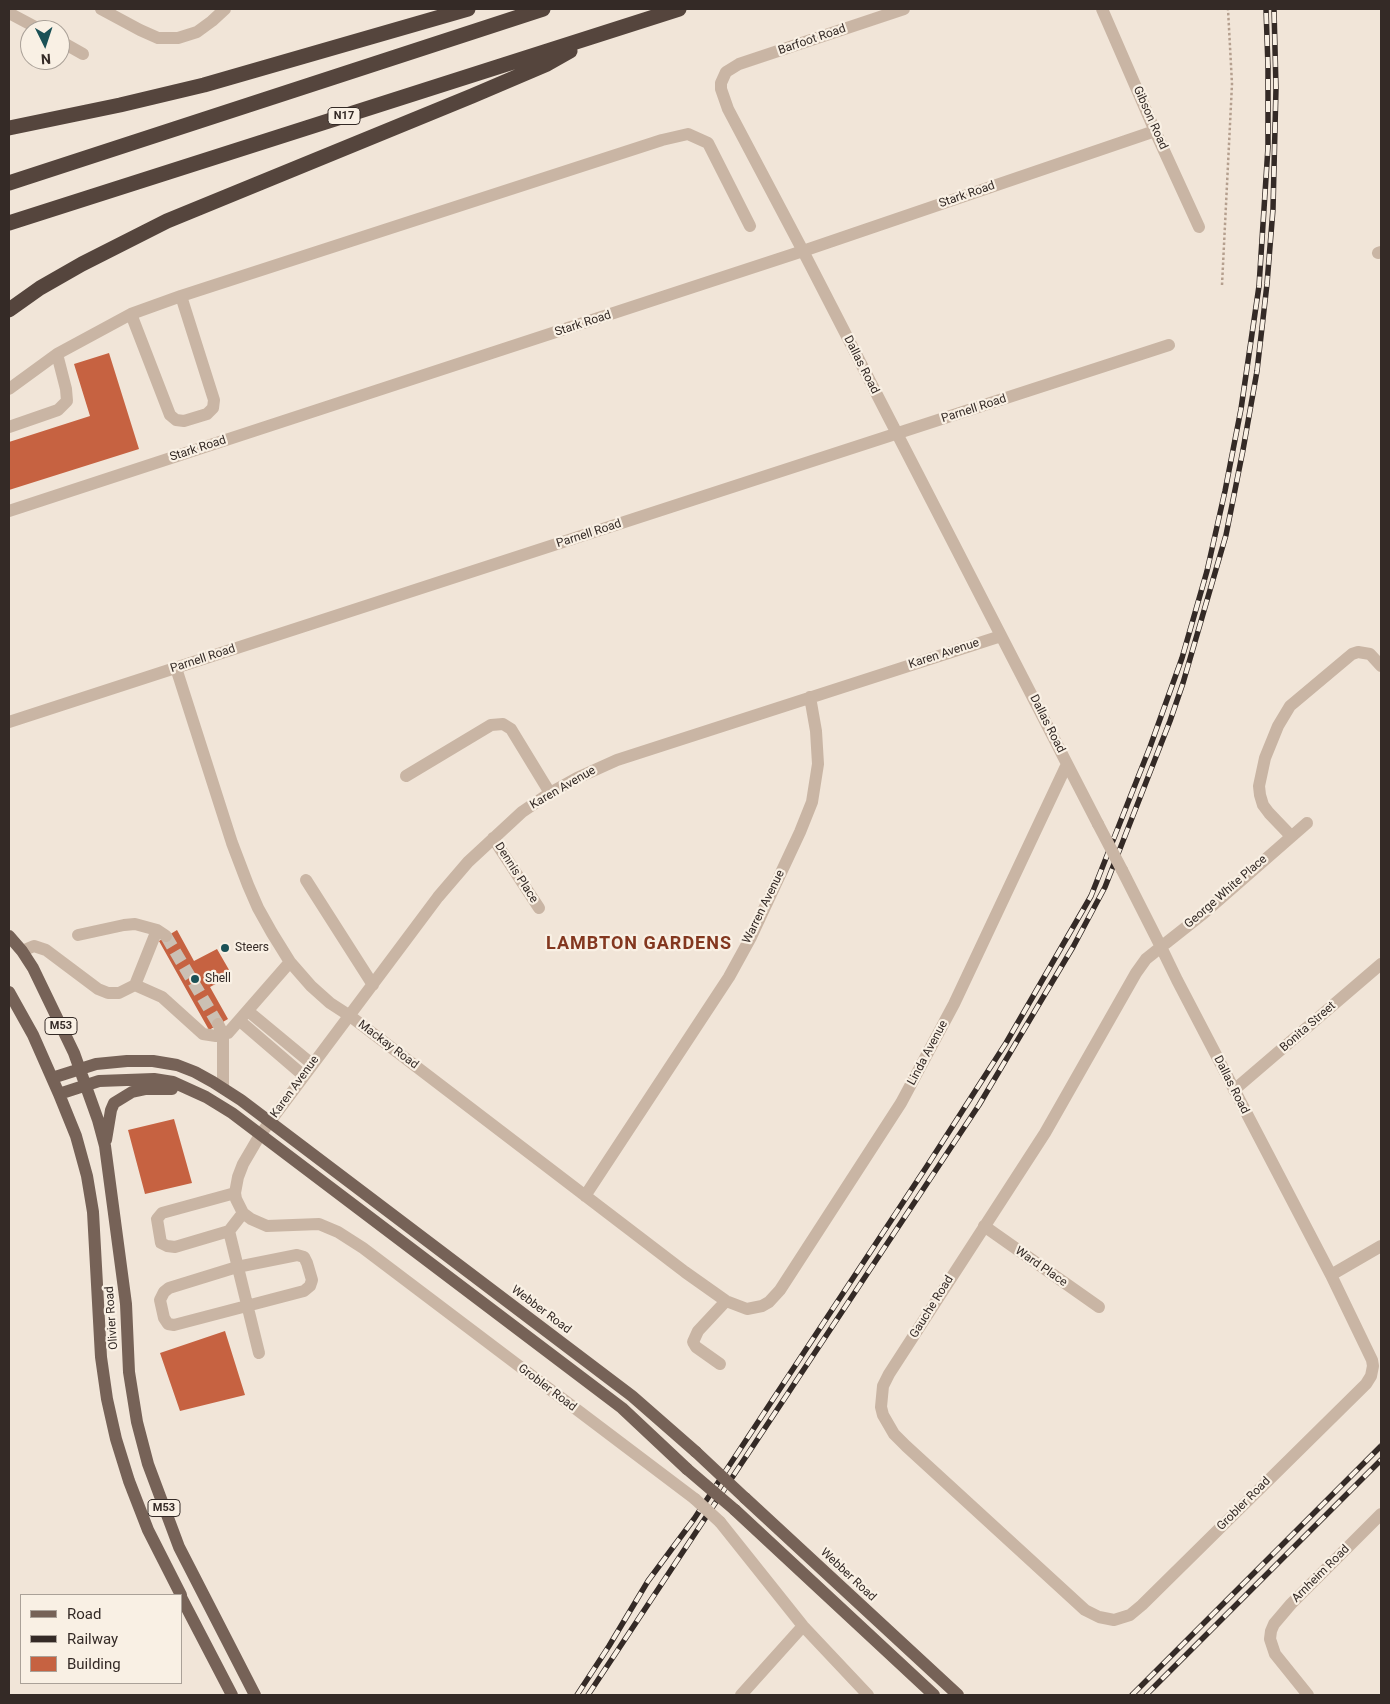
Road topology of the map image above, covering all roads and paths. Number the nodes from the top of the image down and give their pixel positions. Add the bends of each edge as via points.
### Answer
1 (101, 9) edge
2 (225, 9) edge
3 (468, 9) edge
4 (543, 9) edge
5 (680, 9) edge
6 (904, 9) edge
7 (1102, 9) edge
8 (1228, 9) edge
9 (9, 13) edge
10 (22, 20) edge
11 (600, 34) junction
12 (70, 46) edge
13 (84, 54) dead end
14 (723, 77) joint
15 (9, 128) edge
16 (1155, 131) junction
17 (9, 183) edge
18 (9, 222) edge
19 (750, 226) dead end
20 (1199, 227) dead end
21 (803, 251) junction
22 (1222, 285) dead end
23 (181, 296) junction
24 (9, 310) edge
25 (131, 314) junction
26 (1169, 345) dead end
27 (57, 354) junction
28 (9, 388) edge
29 (9, 427) edge
30 (897, 434) junction
31 (9, 511) edge
32 (1001, 636) junction
33 (1381, 666) edge
34 (176, 668) junction
35 (810, 697) junction
36 (9, 722) edge
37 (1067, 764) junction
38 (406, 776) dead end
39 (550, 793) junction
40 (1307, 823) dead end
41 (1291, 836) junction
42 (493, 838) junction
43 (306, 880) dead end
44 (539, 908) dead end
45 (78, 935) dead end
46 (9, 936) edge
47 (1161, 947) junction
48 (22, 951) junction
49 (290, 962) junction
50 (1381, 964) edge
51 (135, 985) junction
52 (373, 985) junction
53 (9, 992) edge
54 (244, 1016) junction
55 (350, 1016) junction
56 (220, 1029) junction
57 (312, 1064) junction
58 (81, 1069) junction
59 (304, 1076) junction
60 (52, 1078) junction
61 (86, 1085) junction
62 (223, 1088) junction
63 (1234, 1090) junction
64 (59, 1094) junction
65 (206, 1096) junction
66 (270, 1122) junction
67 (260, 1136) junction
68 (105, 1146) junction
69 (234, 1193) junction
70 (585, 1196) junction
71 (243, 1213) junction
72 (984, 1226) junction
73 (229, 1231) junction
74 (1381, 1246) edge
75 (236, 1267) junction
76 (1331, 1275) junction
77 (726, 1302) junction
78 (246, 1305) junction
79 (1099, 1307) dead end
80 (747, 1309) joint
81 (259, 1353) dead end
82 (720, 1364) dead end
83 (1372, 1373) joint
84 (1381, 1514) edge
85 (180, 1594) edge
86 (182, 1598) edge
87 (1107, 1619) joint
88 (803, 1626) junction
89 (232, 1695) edge
90 (255, 1695) edge
91 (741, 1695) edge
92 (868, 1695) edge
93 (934, 1695) edge
94 (958, 1695) edge
95 (1308, 1695) edge

1 - 2 street via 158,38 178,38 197,32
3 - 15 highway via 204,85
4 - 17 highway
5 - 11 highway, N17
6 - 14 street, Barfoot Road via 738,64
7 - 16 street, Gibson Road
8 - 22 path via 1232,84
9 - 10 street
11 - 18 highway, N17
11 - 24 highway via 547,64 167,220 82,264
12 - 13 street
14 - 21 street, Dallas Road via 721,89 728,109
16 - 20 street, Gibson Road
16 - 21 street, Stark Road
19 - 23 street via 708,143 688,134
21 - 30 street, Dallas Road
21 - 31 street, Stark Road
23 - 25 street
23 - 25 street via 214,400 213,408 207,414 184,421 170,415
25 - 27 street
26 - 30 street, Parnell Road
27 - 28 street
27 - 29 street via 66,401 58,410
30 - 32 street, Dallas Road
30 - 34 street, Parnell Road
32 - 35 street, Karen Avenue
32 - 37 street, Dallas Road
33 - 41 street via 1370,654 1352,654 1290,706 1281,721 1259,786 1263,805
34 - 36 street, Parnell Road
34 - 49 street, Mackay Road via 248,885
35 - 39 street, Karen Avenue via 596,768
35 - 70 street, Warren Avenue via 818,764 812,802 800,832 729,977
37 - 47 street, Dallas Road, bridge
37 - 80 street, Linda Avenue via 954,1004 901,1103 780,1290 770,1302
38 - 39 street via 492,725 503,724 511,729
39 - 42 street, Karen Avenue
40 - 41 street, George White Place
41 - 47 street, George White Place
42 - 44 street, Dennis Place
42 - 52 street, Karen Avenue via 438,897
43 - 52 street
45 - 51 street via 129,924 162,933
46 - 48 main road, Olivier Road / M53
47 - 63 street, Dallas Road
47 - 72 street, Gauche Road via 1136,973 1049,1125
48 - 51 street via 34,946 46,950 108,994 119,994
48 - 58 main road, Olivier Road / M53
49 - 54 street
49 - 55 street, Mackay Road via 311,986
50 - 63 street, Bonita Street
51 - 56 street via 162,997 203,1034 216,1036
52 - 55 street, Karen Avenue
53 - 60 main road, Olivier Road / M53
54 - 56 street via 228,1033
54 - 57 street
54 - 59 street
55 - 57 street, Karen Avenue
55 - 70 street, Mackay Road
56 - 62 street
57 - 59 street, Karen Avenue
58 - 60 main road, Webber Road
58 - 61 main road, Olivier Road / M53
58 - 62 main road, Webber Road via 96,1064 153,1061 196,1072
59 - 66 street, Karen Avenue
60 - 64 main road, Olivier Road / M53
61 - 64 main road
61 - 65 main road via 99,1080 154,1079 173,1082
61 - 68 main road, Olivier Road / M53
62 - 66 main road, Webber Road
63 - 76 street, Dallas Road
64 - 85 main road, Olivier Road / M53 via 76,1136 93,1212 101,1357 116,1439 148,1530
65 - 67 main road
65 - 68 main road via 161,1088 132,1092 114,1103 110,1110
66 - 67 street, Karen Avenue
66 - 94 main road, Webber Road, bridge via 632,1396
67 - 69 street via 243,1164
67 - 93 main road, bridge via 622,1408
68 - 90 main road, Olivier Road / M53 via 126,1304 129,1372 148,1464 179,1546
69 - 71 street
69 - 73 street via 162,1212 157,1219 161,1242 167,1246 175,1247
70 - 77 street, Mackay Road
71 - 73 street
71 - 88 street, Grobler Road, bridge via 267,1226 327,1226 363,1248 695,1499 720,1522
72 - 79 street, Ward Place
72 - 87 street, Gauche Road via 889,1374 883,1386 883,1415 906,1446 1085,1610
73 - 75 street
74 - 76 street
75 - 78 street
75 - 78 street via 297,1255 304,1257 312,1280 304,1291
75 - 78 street via 169,1288 160,1300 164,1318 168,1324 174,1325
76 - 83 street, Dallas Road via 1372,1360
77 - 80 street, Mackay Road
77 - 82 street via 698,1331 693,1342
78 - 81 street
83 - 87 street, Grobler Road via 1366,1384 1142,1605 1130,1615
84 - 95 street, Arnheim Road via 1274,1624 1270,1639 1275,1654
86 - 89 main road, Olivier Road / M53
88 - 91 street
88 - 92 street, Grobler Road

